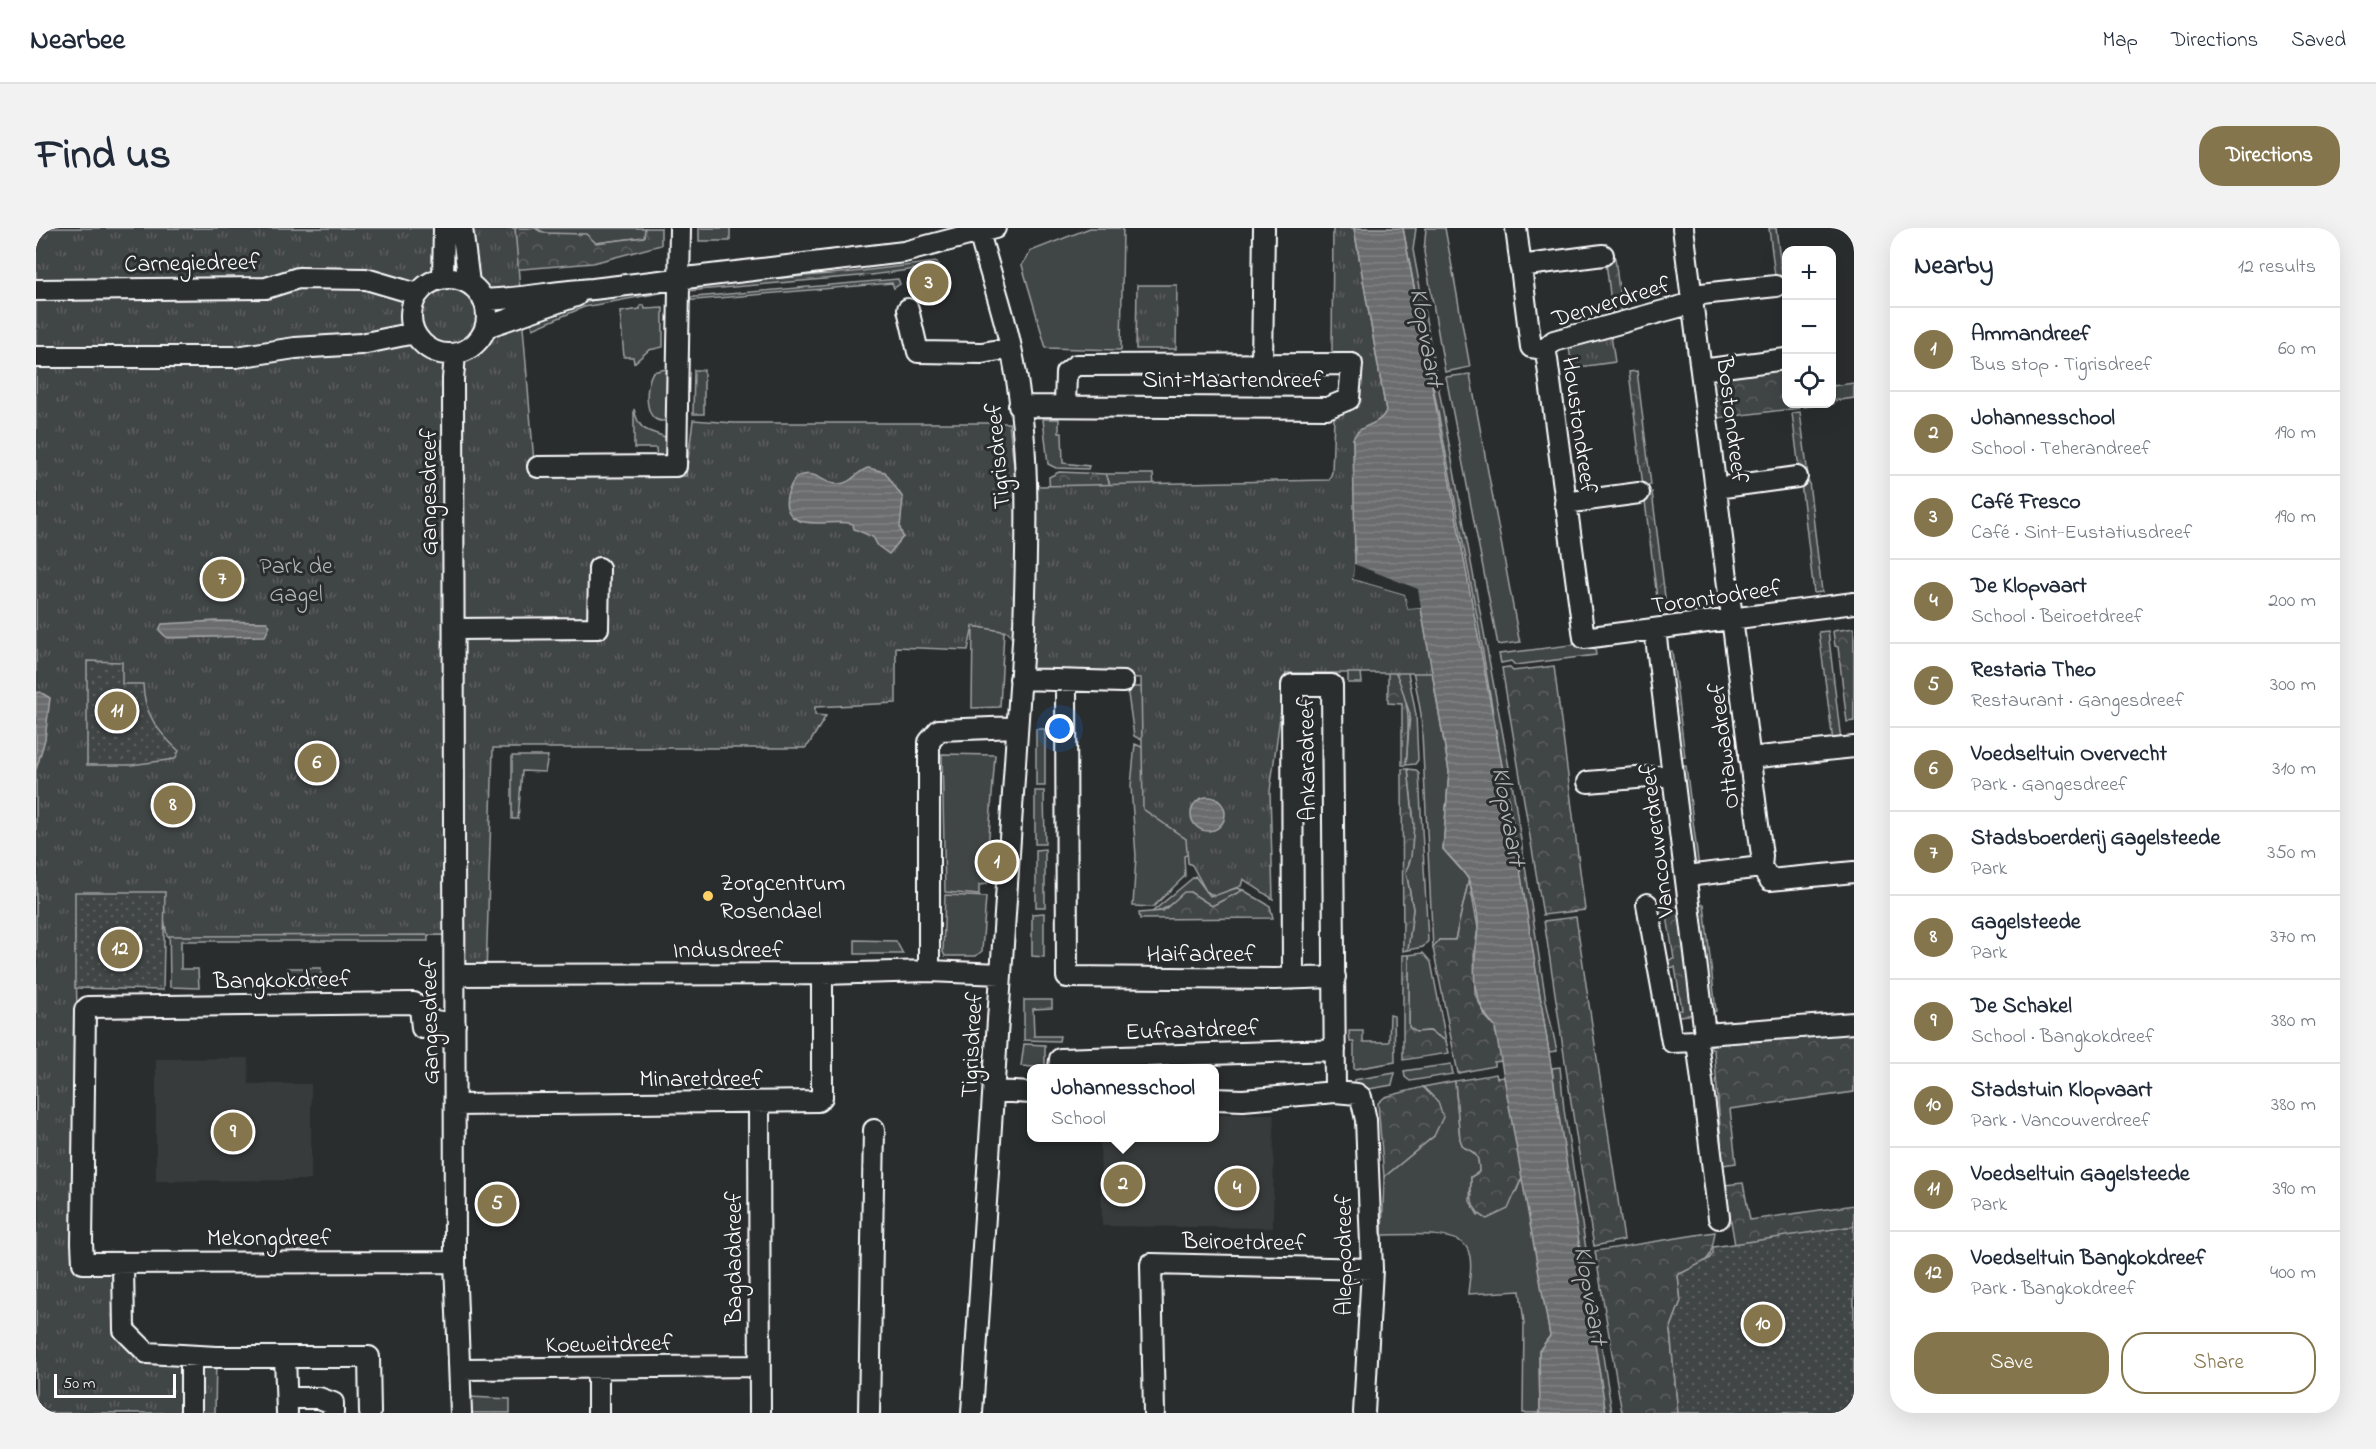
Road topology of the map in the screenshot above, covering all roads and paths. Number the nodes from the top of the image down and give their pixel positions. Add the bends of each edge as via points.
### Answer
1 (444, 228) edge
2 (462, 228) edge
3 (680, 228) edge
4 (1264, 228) edge
5 (1516, 228) edge
6 (1683, 228) edge
7 (984, 229) edge
8 (1603, 255) dead end
9 (1520, 267) junction
10 (443, 278) junction
11 (678, 278) junction
12 (469, 283) junction
13 (1776, 286) dead end
14 (593, 289) junction
15 (36, 290) edge
16 (417, 294) junction
17 (1693, 299) junction
18 (483, 300) junction
19 (908, 309) dead end
20 (486, 327) junction
21 (414, 333) junction
22 (1011, 348) junction
23 (1545, 349) junction
24 (455, 354) junction
25 (36, 357) edge
26 (1782, 360) edge
27 (1262, 363) junction
28 (1701, 370) junction
29 (1065, 405) junction
30 (1019, 406) junction
31 (538, 466) dead end
32 (1797, 477) dead end
33 (1716, 488) junction
34 (1639, 493) dead end
35 (1565, 503) junction
36 (599, 568) dead end
37 (1854, 603) edge
38 (1734, 619) junction
39 (454, 629) junction
40 (1655, 630) junction
41 (1584, 638) joint
42 (1020, 680) junction
43 (1066, 681) junction
44 (1123, 682) dead end
45 (1017, 727) junction
46 (1854, 747) edge
47 (1749, 758) junction
48 (1673, 775) junction
49 (1588, 782) dead end
50 (1761, 867) junction
51 (1854, 872) edge
52 (1687, 876) junction
53 (1647, 904) dead end
54 (929, 971) junction
55 (822, 974) junction
56 (1001, 974) junction
57 (455, 975) junction
58 (1335, 977) junction
59 (1293, 979) junction
60 (1854, 1023) edge
61 (455, 1024) junction
62 (1701, 1037) junction
63 (1335, 1050) junction
64 (1059, 1064) edge
65 (994, 1091) junction
66 (1335, 1092) junction
67 (1027, 1093) edge
68 (1219, 1100) edge
69 (759, 1104) junction
70 (456, 1105) junction
71 (873, 1130) dead end
72 (1719, 1218) dead end
73 (455, 1262) junction
74 (83, 1263) joint
75 (123, 1264) junction
76 (1372, 1269) junction
77 (191, 1356) junction
78 (285, 1357) junction
79 (758, 1366) junction
80 (460, 1369) junction
81 (598, 1370) junction
82 (287, 1406) edge
83 (191, 1413) edge
84 (333, 1413) edge
85 (370, 1413) edge
86 (461, 1413) edge
87 (598, 1413) edge
88 (760, 1413) edge
89 (869, 1413) edge
90 (972, 1413) edge
91 (1154, 1413) edge
92 (1364, 1413) edge

1 - 10 street
2 - 12 street
3 - 11 street
4 - 27 street, Sint-Maartendreef
5 - 9 street, Houstondreef
6 - 17 street, Bostondreef
7 - 11 street via 904,252
7 - 22 street, Tigrisdreef
8 - 9 street
9 - 23 street, Houstondreef via 1531,347
10 - 12 street
10 - 16 street
11 - 14 street
11 - 31 street via 676,466
12 - 18 street
13 - 17 street, Denverdreef
14 - 18 street
14 - 20 street
15 - 16 street, Carnegiedreef via 266,288 298,278 366,279
16 - 21 street via 411,313
17 - 23 street, Denverdreef via 1554,341
17 - 28 street, Bostondreef
18 - 20 street
19 - 22 street via 918,352 982,353
20 - 24 street via 474,345
21 - 24 street via 424,346 439,353
21 - 25 street via 361,344 236,357
22 - 30 street, Tigrisdreef
23 - 35 street, Houstondreef
24 - 39 street, Gangesdreef
26 - 28 street
27 - 29 street, Sint-Maartendreef via 1076,365 1066,373
27 - 29 street, Sint-Maartendreef via 1352,364 1349,399 1328,408
28 - 33 street, Bostondreef
29 - 30 street, Sint-Maartendreef
30 - 42 street, Tigrisdreef via 1028,522
32 - 33 street
33 - 38 street, Bostondreef
34 - 35 street
35 - 41 street, Houstondreef
36 - 39 street via 598,628
37 - 38 street, Torontodreef
38 - 40 street, Torontodreef
38 - 47 street, Ottawadreef
39 - 57 street, Gangesdreef
40 - 41 street, Torontodreef
40 - 48 street, Vancouverdreef
42 - 43 street
42 - 45 street, Tigrisdreef
43 - 44 street
43 - 59 street, Haifadreef via 1067,977
45 - 54 street via 939,730 929,742
45 - 56 street, Tigrisdreef
46 - 47 street
47 - 50 street, Ottawadreef
48 - 49 street
48 - 52 street, Vancouverdreef
50 - 51 street via 1770,880
50 - 52 street
52 - 62 street, Vancouverdreef
53 - 62 street, Vancouverdreef via 1672,1042
54 - 55 street, Indusdreef
54 - 56 street, Indusdreef
55 - 57 street, Indusdreef
55 - 69 street, Minaretdreef via 822,1097 818,1101
56 - 65 street, Tigrisdreef
57 - 61 street, Gangesdreef
58 - 59 street, Haifadreef
58 - 59 street, Ankaradreef via 1332,685 1292,684
58 - 63 street, Ankaradreef
60 - 62 street
61 - 70 street, Gangesdreef
61 - 74 street, Bangkokdreef via 435,1021 422,1028 420,1007 414,1003 87,1007
62 - 72 street, Vancouverdreef
63 - 64 street, Eufraatdreef via 1060,1059
63 - 66 street, Ankaradreef
65 - 67 street
65 - 90 street, Tigrisdreef
66 - 68 street
66 - 76 street, Aleppodreef via 1361,1097 1366,1120
69 - 70 street, Minaretdreef
69 - 79 street, Bagdaddreef
70 - 73 street, Gangesdreef
71 - 89 street
73 - 75 street, Mekongdreef
73 - 80 street, Gangesdreef
74 - 75 street, Mekongdreef
75 - 77 street via 124,1330 147,1353
76 - 91 street, Beiroetdreef via 1151,1264
76 - 92 street, Aleppodreef
77 - 78 street
77 - 83 street
78 - 82 street
78 - 85 street via 369,1357
79 - 81 street, Koeweitdreef
79 - 88 street, Bagdaddreef
80 - 81 street, Koeweitdreef
80 - 86 street, Gangesdreef
81 - 87 street
82 - 84 street via 319,1398 333,1402

